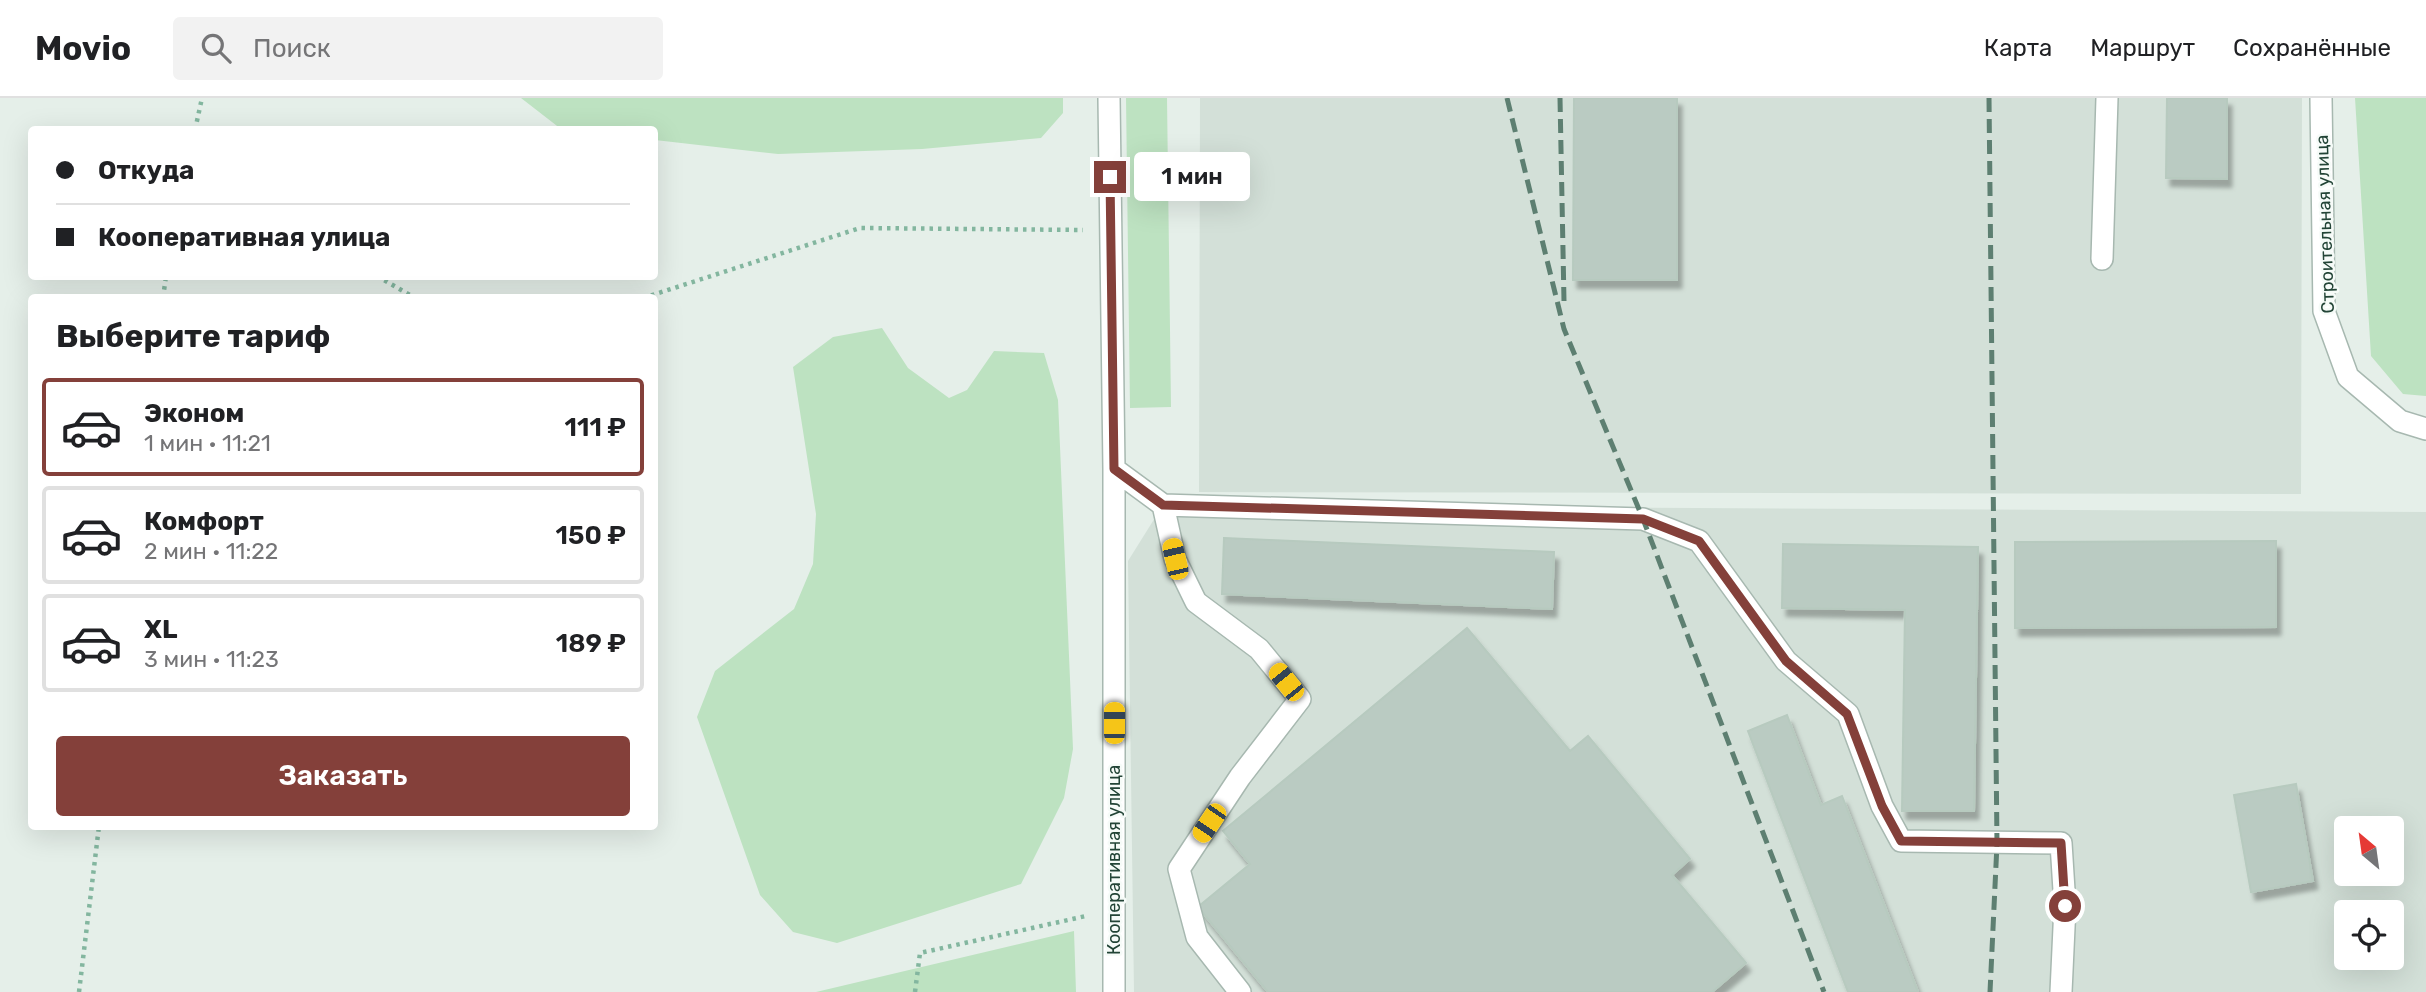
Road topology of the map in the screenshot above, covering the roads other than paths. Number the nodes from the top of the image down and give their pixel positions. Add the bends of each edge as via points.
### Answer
1 (1109, 98) edge
2 (2107, 98) edge
3 (2321, 98) edge
4 (2102, 259) dead end
5 (2426, 429) edge
6 (1114, 469) junction
7 (1163, 505) junction
8 (1114, 992) edge
9 (1240, 992) edge
10 (2061, 992) edge

1 - 6 street, Кооперативная улица
2 - 4 street
3 - 5 street, Строительная улица via 2324,311 2348,377 2400,421
6 - 7 street
6 - 8 street, Кооперативная улица
7 - 9 street via 1175,559 1196,602 1259,649 1300,699 1240,777 1179,869 1198,937
7 - 10 street via 1643,519 1699,541 1786,661 1847,714 1882,806 1901,841 2061,843 2065,906

